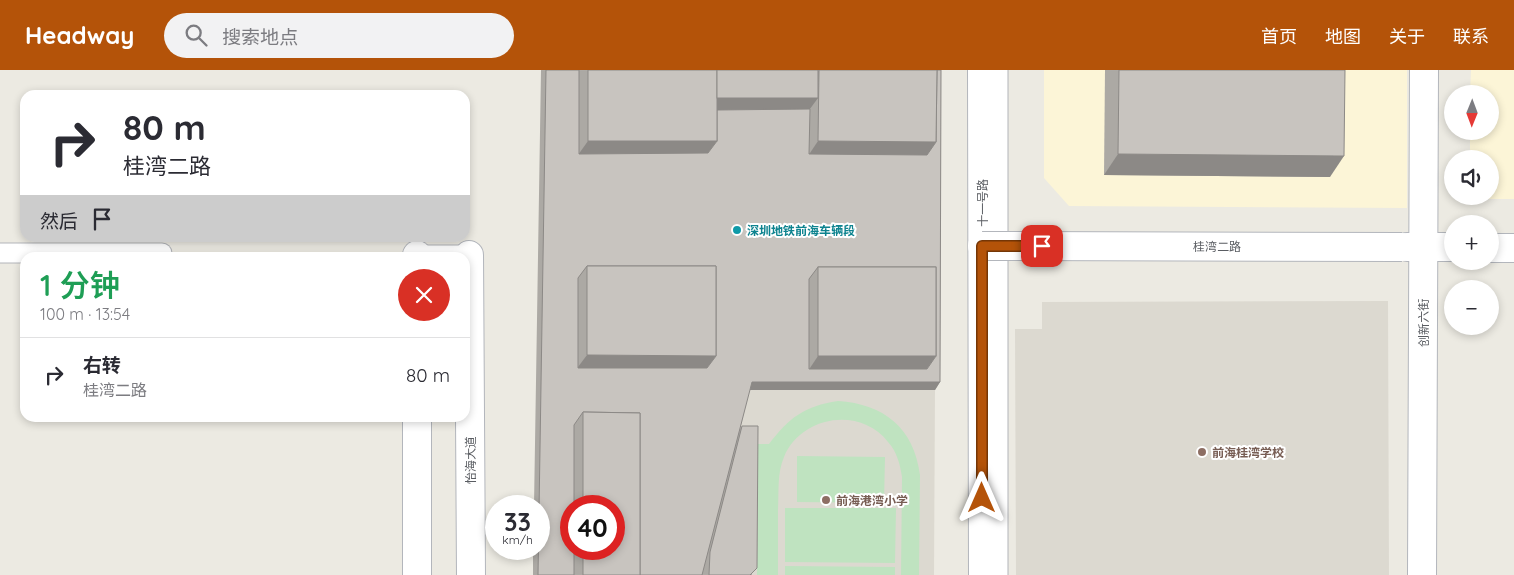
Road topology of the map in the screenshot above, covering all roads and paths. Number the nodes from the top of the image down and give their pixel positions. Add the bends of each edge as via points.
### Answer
1 (982, 70) edge
2 (998, 70) edge
3 (1424, 70) edge
4 (982, 246) junction
5 (1413, 247) junction
6 (1444, 247) edge
7 (1499, 248) edge
8 (1514, 248) edge
9 (0, 253) edge
10 (20, 253) edge
11 (417, 422) edge
12 (470, 422) edge
13 (417, 575) edge
14 (471, 575) edge
15 (983, 575) edge
16 (998, 575) edge
17 (1422, 575) edge

1 - 4 street, 十一号路
2 - 16 street
3 - 5 street, 创新六街
4 - 5 street, 桂湾二路, bridge
4 - 15 street, 十一号路
5 - 6 street, 桂湾二路
5 - 17 street, 创新六街
7 - 8 street
9 - 10 street
11 - 13 street
12 - 14 street, 怡海大道

